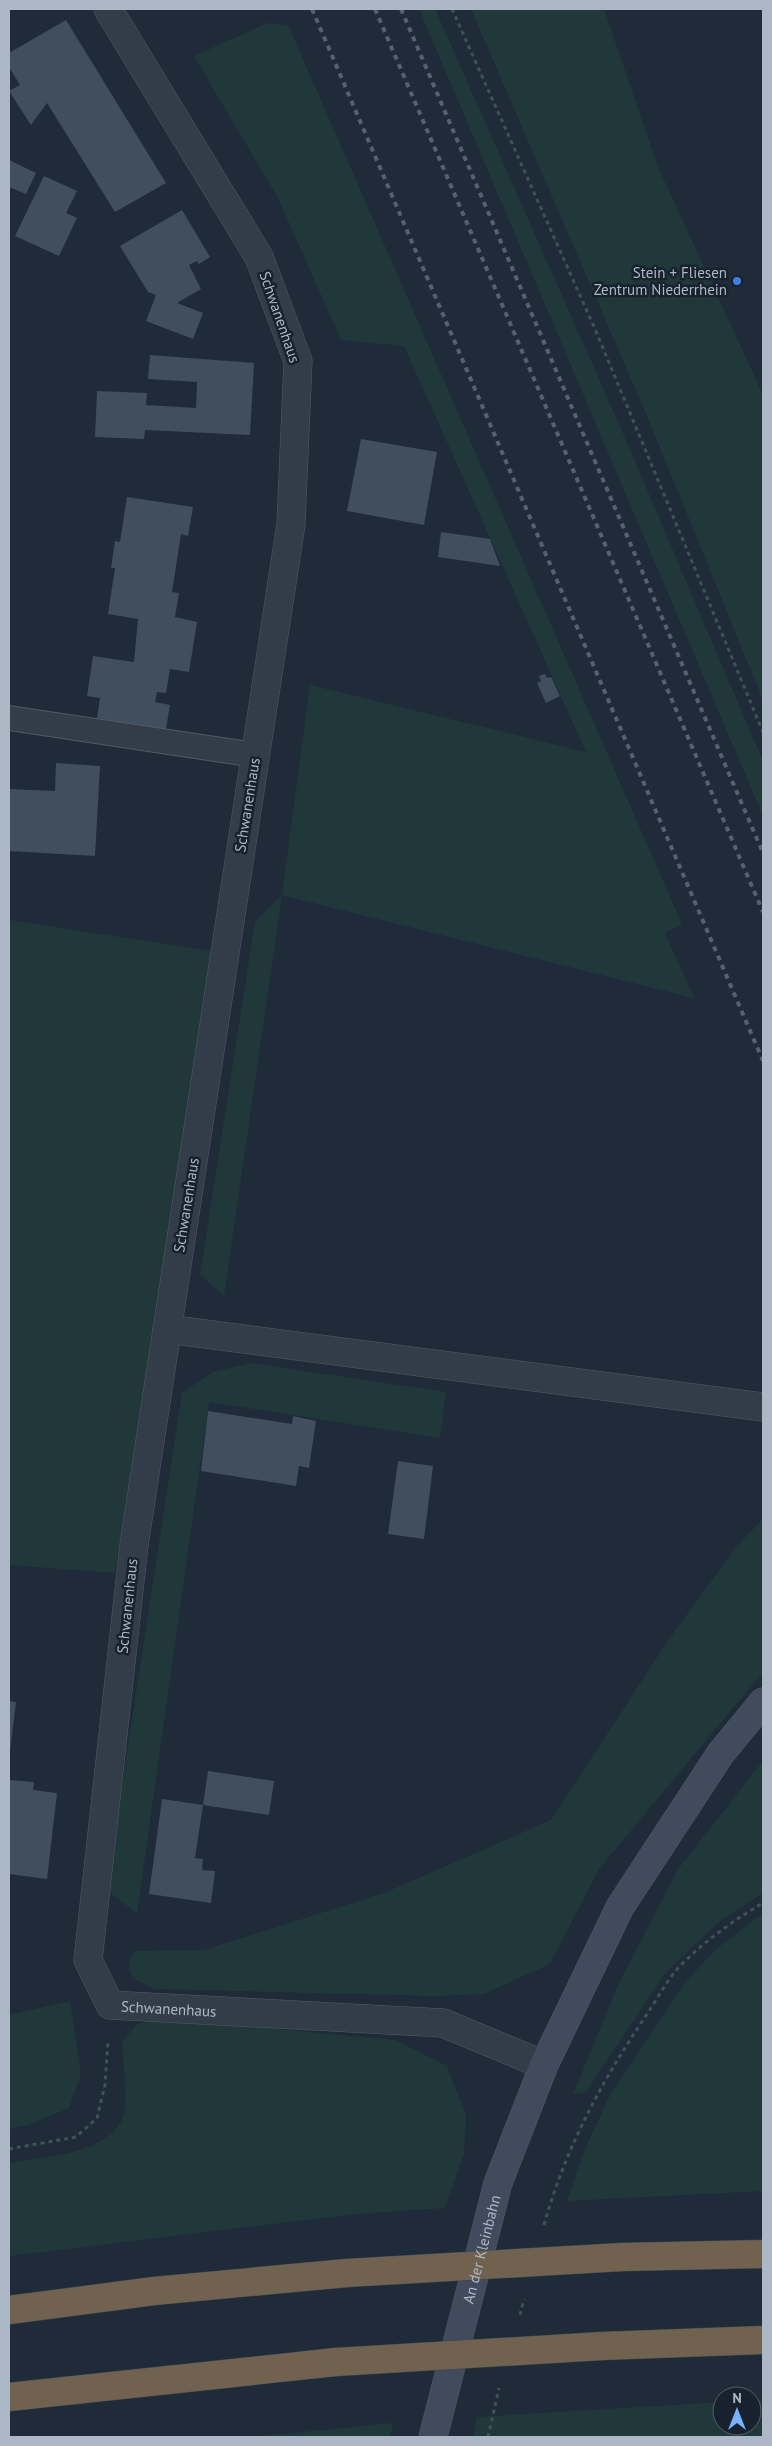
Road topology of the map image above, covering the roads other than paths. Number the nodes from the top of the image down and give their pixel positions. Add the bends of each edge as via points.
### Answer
1 (108, 9) edge
2 (9, 718) edge
3 (255, 755) junction
4 (167, 1329) junction
5 (763, 1406) edge
6 (763, 1702) edge
7 (544, 2065) junction
8 (763, 2254) edge
9 (9, 2310) edge
10 (763, 2340) edge
11 (9, 2397) edge
12 (433, 2437) edge

1 - 3 street, Schwanenhaus via 259,257 298,361 290,524
2 - 3 lane
3 - 4 street, Schwanenhaus
4 - 5 street
4 - 7 street, Schwanenhaus via 134,1545 88,1960 110,2005 443,2023
6 - 7 main road, An der Kleinbahn via 721,1753 620,1907
7 - 12 main road, An der Kleinbahn via 498,2183
8 - 9 highway, bridge via 622,2257 347,2273 154,2291
10 - 11 highway, bridge via 336,2362

